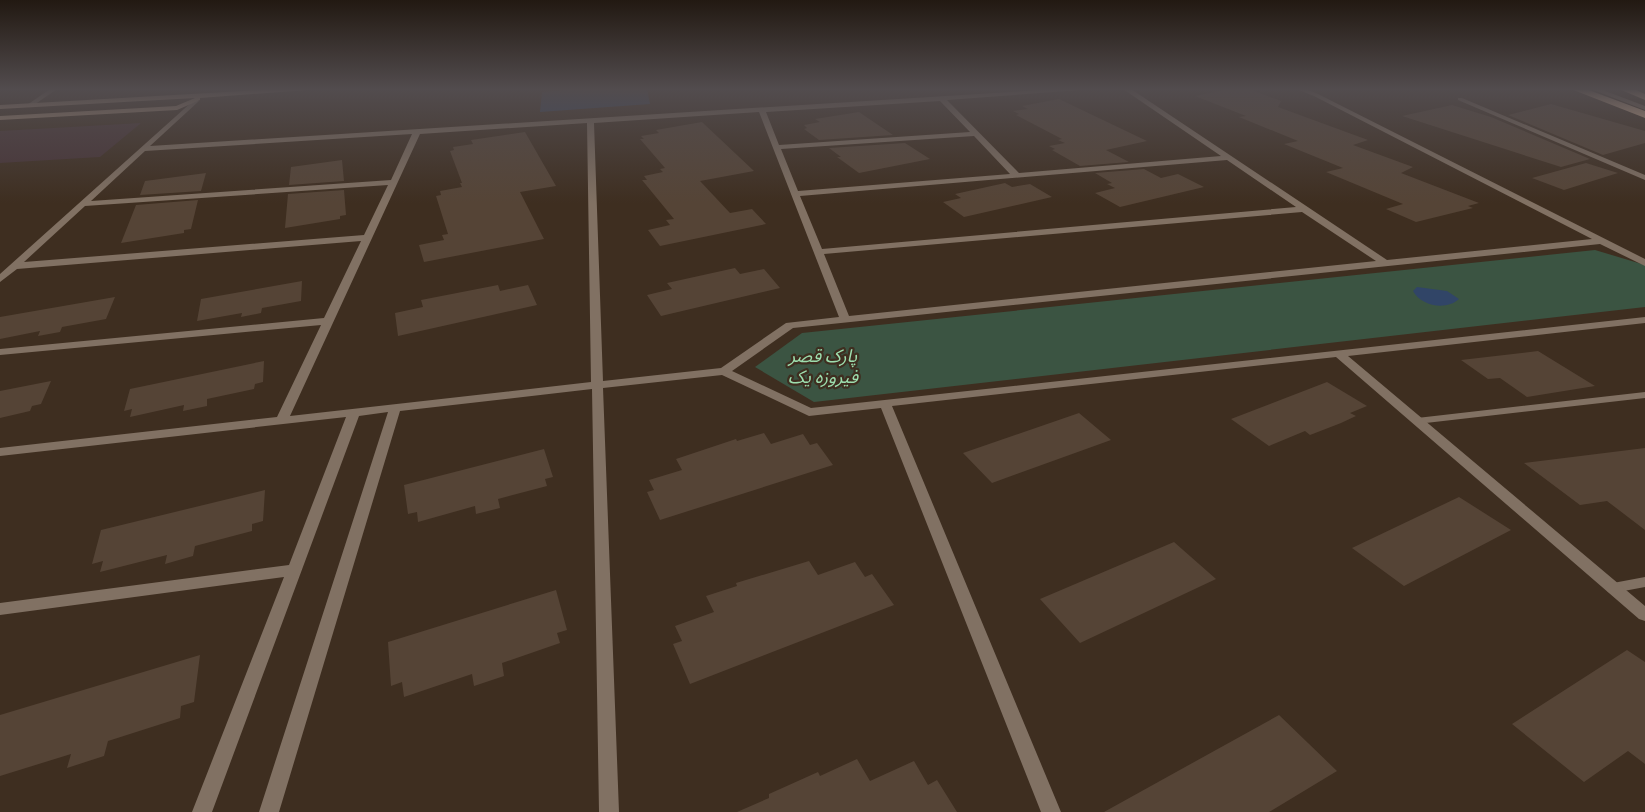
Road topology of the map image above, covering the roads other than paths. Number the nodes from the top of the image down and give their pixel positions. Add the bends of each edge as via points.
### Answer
1 (167, 127) edge
2 (497, 127) edge
3 (590, 127) edge
4 (769, 127) edge
5 (969, 127) edge
6 (1182, 127) edge
7 (1378, 127) edge
8 (1526, 127) edge
9 (417, 132) junction
10 (976, 134) junction
11 (777, 147) junction
12 (143, 149) junction
13 (1228, 158) junction
14 (1017, 176) junction
15 (1645, 177) edge
16 (393, 182) junction
17 (795, 194) junction
18 (82, 204) junction
19 (1303, 209) junction
20 (366, 238) junction
21 (1601, 241) junction
22 (818, 252) junction
23 (1383, 262) junction
24 (1645, 262) edge
25 (14, 266) junction
26 (0, 279) edge
27 (844, 319) junction
28 (1645, 320) edge
29 (327, 321) junction
30 (0, 352) edge
31 (1338, 354) junction
32 (724, 371) junction
33 (597, 386) junction
34 (1645, 395) edge
35 (885, 403) junction
36 (395, 408) junction
37 (354, 413) junction
38 (281, 421) junction
39 (1417, 421) junction
40 (0, 452) edge
41 (294, 570) junction
42 (1645, 582) edge
43 (1613, 588) junction
44 (0, 609) edge
45 (1645, 615) edge
46 (202, 812) edge
47 (268, 812) edge
48 (609, 812) edge
49 (1052, 812) edge

1 - 12 street
2 - 9 street
3 - 33 street
4 - 11 street
5 - 10 street
6 - 13 street
7 - 21 street
8 - 15 street
9 - 12 street
9 - 16 street
10 - 11 street
10 - 14 street
11 - 17 street
12 - 18 street
13 - 14 street
13 - 19 street
14 - 17 street
16 - 18 street
16 - 20 street
17 - 22 street
18 - 25 street
19 - 22 street
19 - 23 street
20 - 25 street
20 - 29 street
21 - 23 street
21 - 24 street
22 - 27 street
23 - 27 street
25 - 26 street
27 - 32 street via 790,325
28 - 31 street
29 - 30 street
29 - 38 street
31 - 35 street
31 - 39 street
32 - 33 street
32 - 35 street via 809,412
33 - 36 street
33 - 48 street
34 - 39 lane
35 - 49 street
36 - 37 street
36 - 47 street
37 - 38 street
37 - 41 street
38 - 40 street
39 - 43 street
41 - 44 street
41 - 46 street
42 - 43 lane
43 - 45 street

